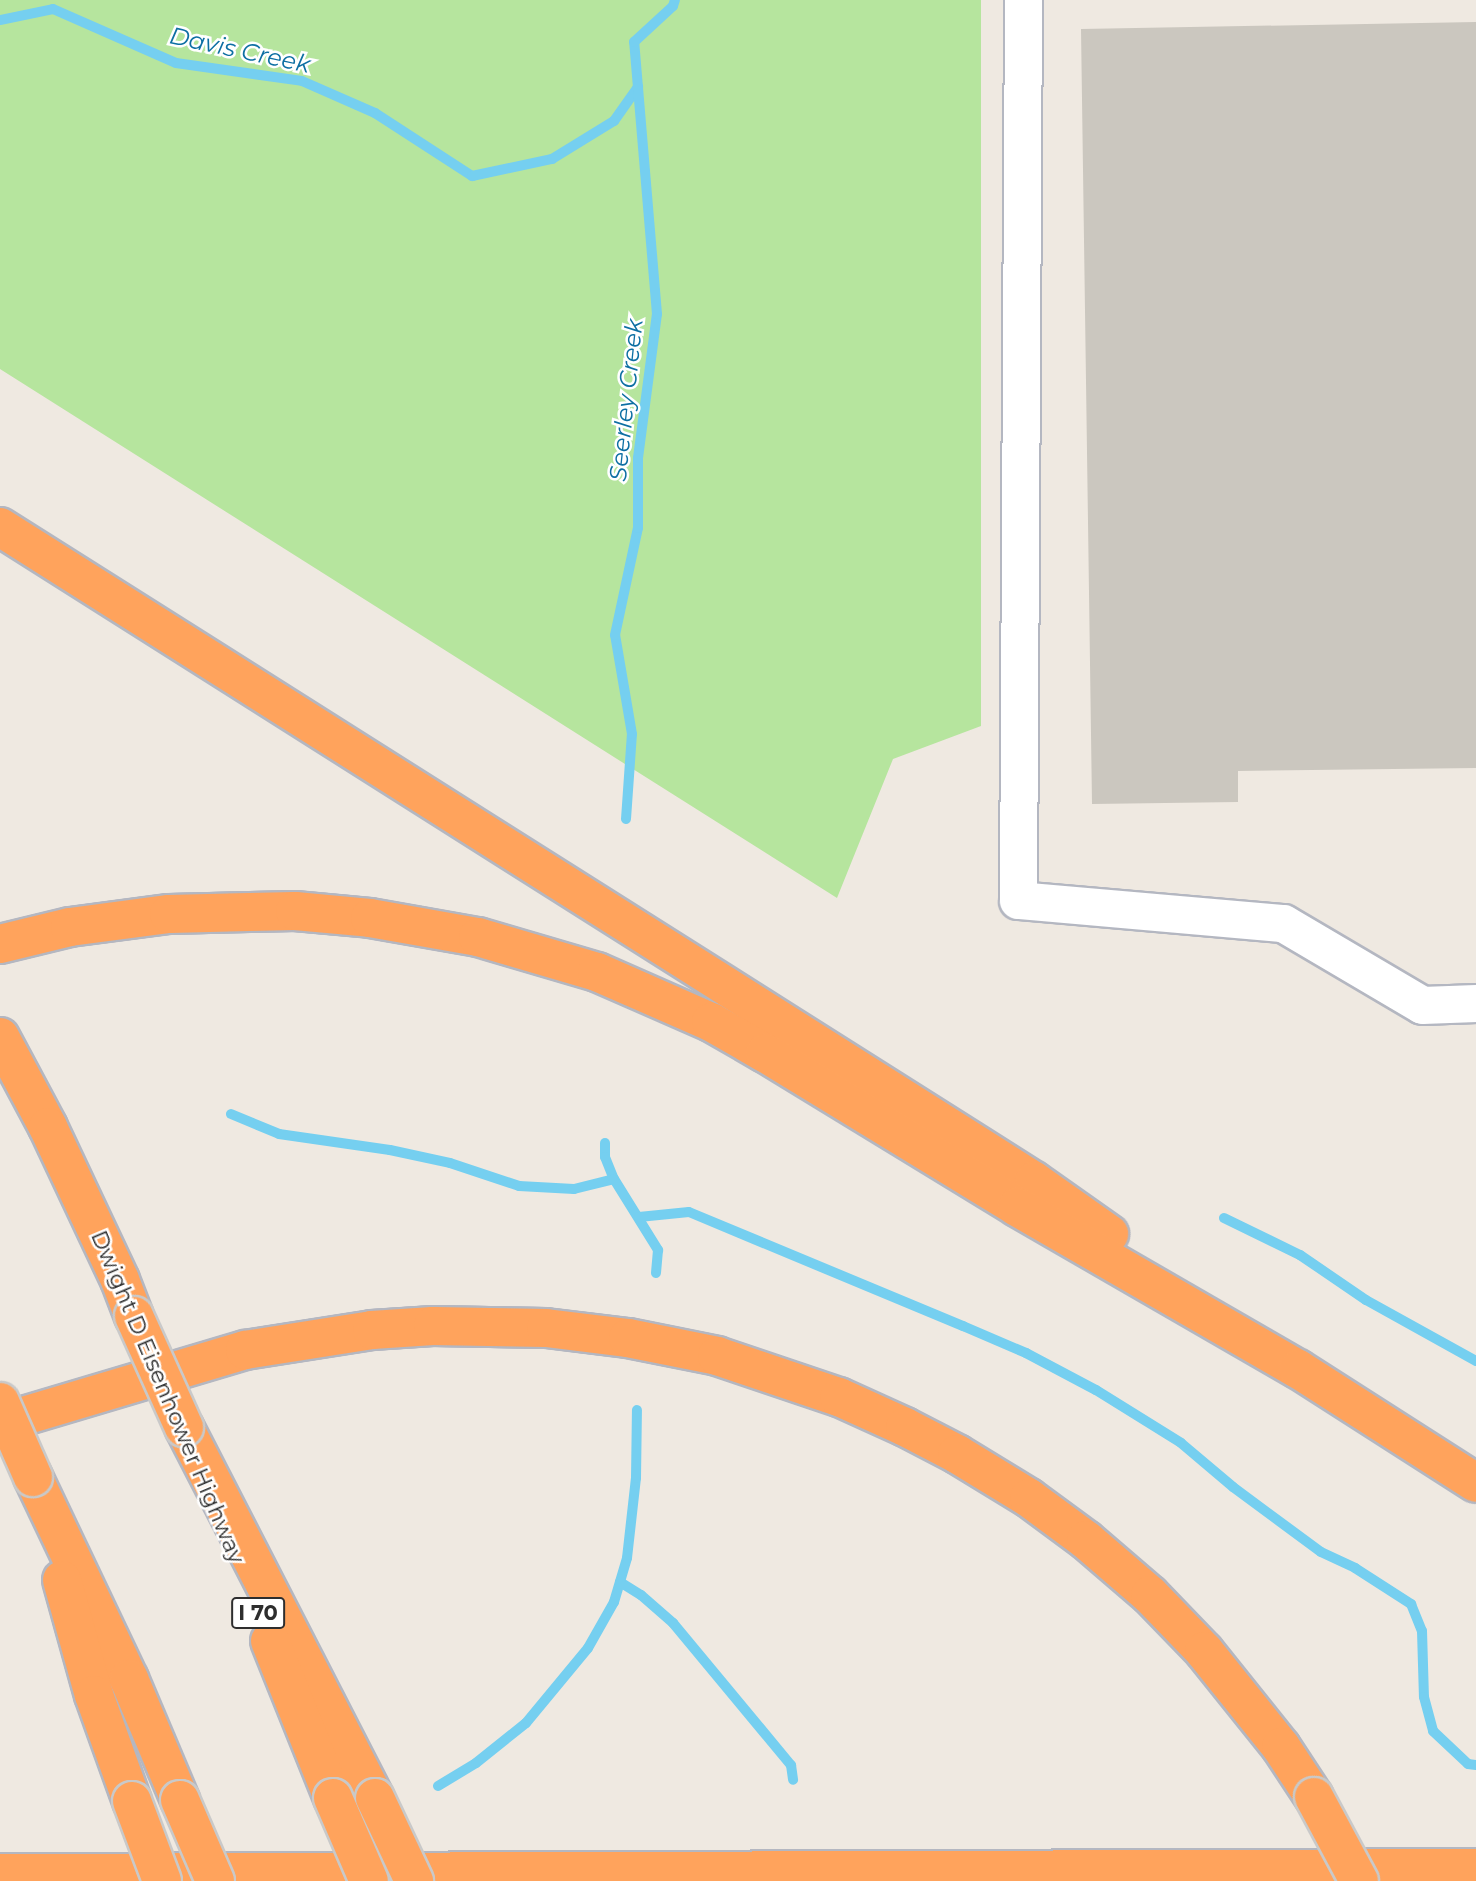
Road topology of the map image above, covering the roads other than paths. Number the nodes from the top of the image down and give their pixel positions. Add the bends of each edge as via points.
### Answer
1 (1023, 0) edge
2 (0, 527) edge
3 (11, 941) edge
4 (1476, 1003) edge
5 (0, 1037) edge
6 (1298, 1369) junction
7 (0, 1402) edge
8 (0, 1423) edge
9 (184, 1427) junction
10 (33, 1477) junction
11 (1476, 1483) edge
12 (1476, 1868) edge
13 (0, 1873) edge
14 (162, 1881) edge
15 (215, 1881) edge
16 (369, 1881) edge
17 (414, 1881) edge
18 (1359, 1881) edge

1 - 4 lane via 1018,900 1283,923 1422,1005
2 - 6 highway via 1034,1181
3 - 6 highway via 82,925 169,914 295,911 370,918 478,937 597,972 733,1034 1017,1207
5 - 9 highway, Dwight D Eisenhower Highway / I 70, bridge via 54,1139
6 - 11 highway
7 - 10 highway, bridge
8 - 18 highway, bridge via 245,1350 372,1330 445,1326 546,1328 628,1338 717,1356 839,1397 957,1454 1029,1498 1150,1595 1204,1651 1274,1738 1314,1797
9 - 16 highway, Dwight D Eisenhower Highway / I 70, bridge
9 - 17 highway, bridge
10 - 14 highway, bridge via 94,1695
10 - 15 highway, bridge via 129,1679
12 - 13 highway

